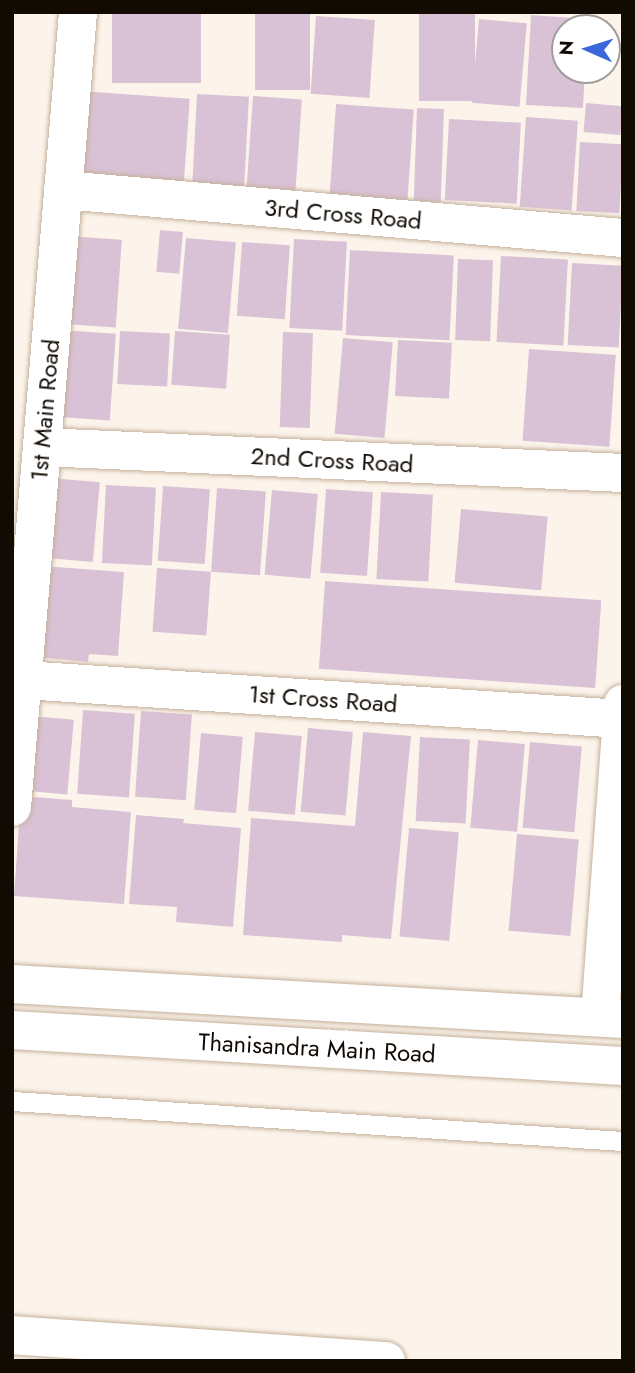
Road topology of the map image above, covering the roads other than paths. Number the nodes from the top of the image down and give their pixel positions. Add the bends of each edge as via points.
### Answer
1 (78, 12) edge
2 (64, 190) junction
3 (623, 238) edge
4 (42, 447) junction
5 (623, 472) edge
6 (23, 680) junction
7 (622, 714) edge
8 (12, 807) edge
9 (12, 984) edge
10 (611, 1018) edge
11 (12, 1030) edge
12 (623, 1066) edge
13 (12, 1101) edge
14 (623, 1141) edge
15 (12, 1335) edge
16 (386, 1361) edge

1 - 2 street, 1st Main Road
2 - 3 street, 3rd Cross Road
2 - 4 street, 1st Main Road
4 - 5 street, 2nd Cross Road
4 - 6 street, 1st Main Road
6 - 7 street, 1st Cross Road
6 - 8 street, 1st Main Road
7 - 10 street
9 - 10 street, Thanisandra Main Road
11 - 12 street, Thanisandra Main Road
13 - 14 lane
15 - 16 street

